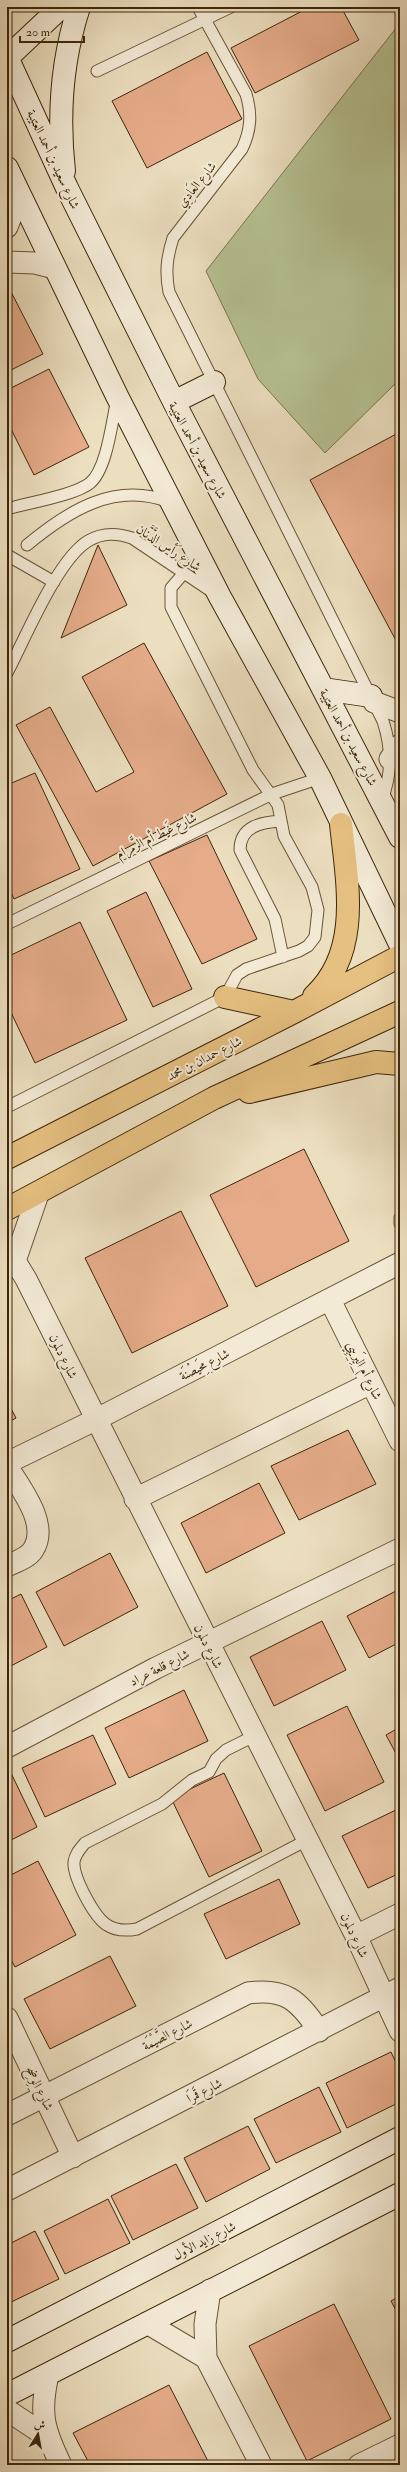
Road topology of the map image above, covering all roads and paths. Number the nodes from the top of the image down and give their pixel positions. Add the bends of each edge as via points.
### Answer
1 (61, 7) edge
2 (79, 7) edge
3 (198, 7) edge
4 (231, 7) edge
5 (206, 20) junction
6 (7, 58) edge
7 (97, 72) dead end
8 (7, 168) edge
9 (67, 188) junction
10 (16, 191) junction
11 (7, 227) edge
12 (7, 262) edge
13 (55, 268) junction
14 (214, 382) junction
15 (117, 396) junction
16 (174, 402) junction
17 (172, 503) junction
18 (7, 509) edge
19 (27, 545) dead end
20 (7, 555) edge
21 (183, 574) junction
22 (54, 582) junction
23 (220, 597) junction
24 (7, 673) edge
25 (323, 689) junction
26 (373, 699) junction
27 (400, 712) edge
28 (395, 752) edge
29 (320, 778) junction
30 (272, 794) junction
31 (382, 800) junction
32 (281, 821) junction
33 (341, 824) junction
34 (400, 837) edge
35 (7, 924) edge
36 (400, 944) edge
37 (400, 956) edge
38 (283, 957) junction
39 (225, 997) junction
40 (298, 1010) junction
41 (400, 1012) edge
42 (400, 1064) edge
43 (214, 1098) junction
44 (7, 1107) edge
45 (7, 1158) edge
46 (38, 1194) junction
47 (7, 1209) edge
48 (400, 1218) edge
49 (400, 1224) edge
50 (11, 1259) edge
51 (400, 1263) edge
52 (330, 1300) junction
53 (371, 1383) junction
54 (95, 1420) junction
55 (400, 1440) edge
56 (7, 1463) edge
57 (7, 1466) edge
58 (135, 1499) junction
59 (400, 1549) edge
60 (7, 1566) edge
61 (208, 1643) junction
62 (254, 1736) junction
63 (7, 1748) edge
64 (307, 1840) junction
65 (400, 1914) edge
66 (356, 1936) junction
67 (391, 1992) edge
68 (7, 2018) edge
69 (319, 2031) junction
70 (400, 2031) edge
71 (44, 2096) junction
72 (7, 2115) edge
73 (400, 2138) edge
74 (73, 2157) junction
75 (7, 2190) edge
76 (400, 2194) edge
77 (210, 2290) junction
78 (147, 2323) junction
79 (7, 2341) edge
80 (206, 2358) junction
81 (48, 2375) junction
82 (7, 2395) edge
83 (7, 2410) edge
84 (46, 2436) junction
85 (400, 2445) edge
86 (61, 2465) edge
87 (261, 2465) edge
88 (359, 2465) edge

1 - 6 main road
2 - 9 main road via 68,50 63,84 62,154
3 - 5 lane, شارع العَادِي
4 - 5 lane
5 - 7 lane
5 - 14 lane, شارع العَادِي via 246,94 250,108 248,136 242,149 173,238 167,255 166,274 169,292
6 - 9 main road, شارع سعيد بن أحمد العتيبة
8 - 10 main road
9 - 16 main road, شارع سعيد بن أحمد العتيبة
10 - 11 street via 14,209
10 - 13 main road
12 - 13 street via 35,263
13 - 15 main road
14 - 16 main road
14 - 26 lane, شارع العَادِي
15 - 17 main road
15 - 18 lane via 102,464 90,483 78,490
16 - 25 main road, شارع سعيد بن أحمد العتيبة
17 - 19 lane via 156,497 120,494 103,499 56,523
17 - 23 main road
20 - 22 lane
21 - 22 lane, شارع رَأس الدَّنَّان via 132,538 121,534 104,534 88,541 74,553
21 - 23 lane, شارع رَأس الدَّنَّان
21 - 30 lane via 171,588 171,607 252,770 258,781
22 - 24 lane, شارع رَأس الدَّنَّان
23 - 29 main road
25 - 26 main road
25 - 31 main road, شارع سعيد بن أحمد العتيبة
26 - 27 street
26 - 28 lane, شارع العَادِي
28 - 31 lane, شارع العَادِي
29 - 30 lane, شارع غَيط أم الرَّمرام
29 - 33 main road
30 - 32 lane via 278,805
30 - 35 lane, شارع غَيط أم الرَّمرام
31 - 34 main road, شارع سعيد بن أحمد العتيبة
32 - 38 lane via 288,846 312,887 318,910 315,937 299,951
32 - 38 lane via 264,822 247,830 240,850 275,919
33 - 36 main road
33 - 40 main road via 348,913 346,941 342,958 333,976
37 - 40 main road, شارع حمدان بن محمد
38 - 39 lane via 246,969 237,975
39 - 40 main road
39 - 44 lane
40 - 45 main road, شارع حمدان بن محمد
41 - 43 main road
42 - 43 main road via 376,1062
43 - 46 main road
46 - 47 main road
46 - 50 street, شارع دلمون
48 - 49 lane
50 - 54 street, شارع دلمون
51 - 52 street, شارع مِحَيصْنَة
52 - 53 street, شارع أم اليِرَيبِي
52 - 54 street, شارع مِحَيصْنَة
53 - 55 street, شارع أم اليِرَيبِي
53 - 58 street
54 - 56 street, شارع مِحَيصْنَة
54 - 58 street, شارع دلمون
57 - 60 street via 32,1510 38,1540 33,1551
58 - 61 street, شارع دلمون
59 - 61 street, شارع قلعة عراد
61 - 62 street, شارع دلمون
61 - 63 street, شارع قلعة عراد
62 - 64 street, شارع دلمون
62 - 64 lane via 226,1750 216,1759 209,1772 192,1780 162,1804 84,1843 74,1861 78,1881 98,1917 106,1924 116,1929 137,1929
64 - 66 street, شارع دلمون
65 - 66 street
66 - 67 street, شارع دلمون
67 - 69 street, شارع قَمرَا
67 - 70 street, شارع دلمون
68 - 71 street, شارع الوِضِح
69 - 71 street, شارع الصَّيْمَة via 301,2005 285,1995 267,1991 248,1993
69 - 74 street, شارع قَمرَا
71 - 72 street, شارع الصَّيْمَة
71 - 74 street, شارع الوِضِح
73 - 79 main road, شارع زايد الأول
74 - 75 street, شارع قَمرَا
76 - 77 main road
77 - 78 main road
77 - 80 street
78 - 80 street
78 - 81 main road
80 - 87 street
81 - 82 main road
81 - 84 street via 43,2405
83 - 84 street
84 - 86 street
85 - 88 street

